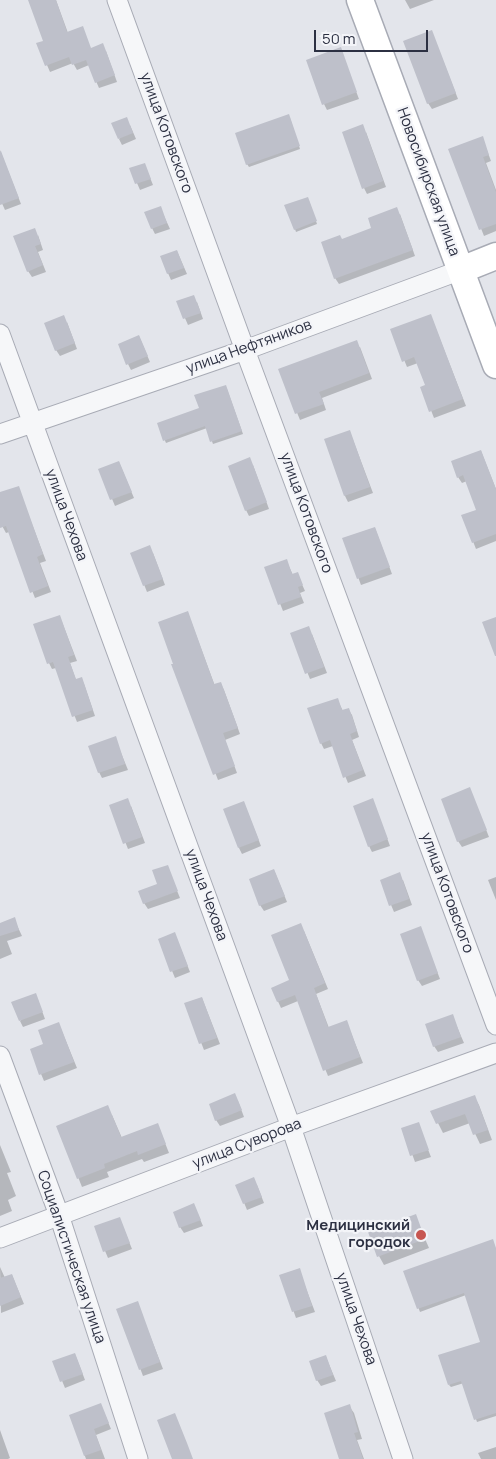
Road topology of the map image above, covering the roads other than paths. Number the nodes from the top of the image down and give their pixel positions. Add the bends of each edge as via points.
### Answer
1 (117, 0) edge
2 (360, 0) edge
3 (496, 256) edge
4 (461, 270) junction
5 (0, 334) edge
6 (245, 350) junction
7 (496, 365) edge
8 (32, 422) junction
9 (0, 434) edge
10 (496, 1025) edge
11 (496, 1053) edge
12 (0, 1056) edge
13 (292, 1127) junction
14 (59, 1215) junction
15 (0, 1238) edge
16 (138, 1459) edge
17 (403, 1459) edge

1 - 6 street, улица Котовского
2 - 4 main road, Новосибирская улица
3 - 4 main road, улица Нефтяников
4 - 6 street, улица Нефтяников
4 - 7 main road, Новосибирская улица
5 - 8 street, улица Чехова
6 - 8 street, улица Нефтяников
6 - 10 street, улица Котовского
8 - 9 street, улица Нефтяников
8 - 13 street, улица Чехова
11 - 13 street, улица Суворова
12 - 14 street, Социалистическая улица
13 - 14 street, улица Суворова
13 - 17 street, улица Чехова
14 - 15 street, улица Суворова
14 - 16 street, Социалистическая улица

